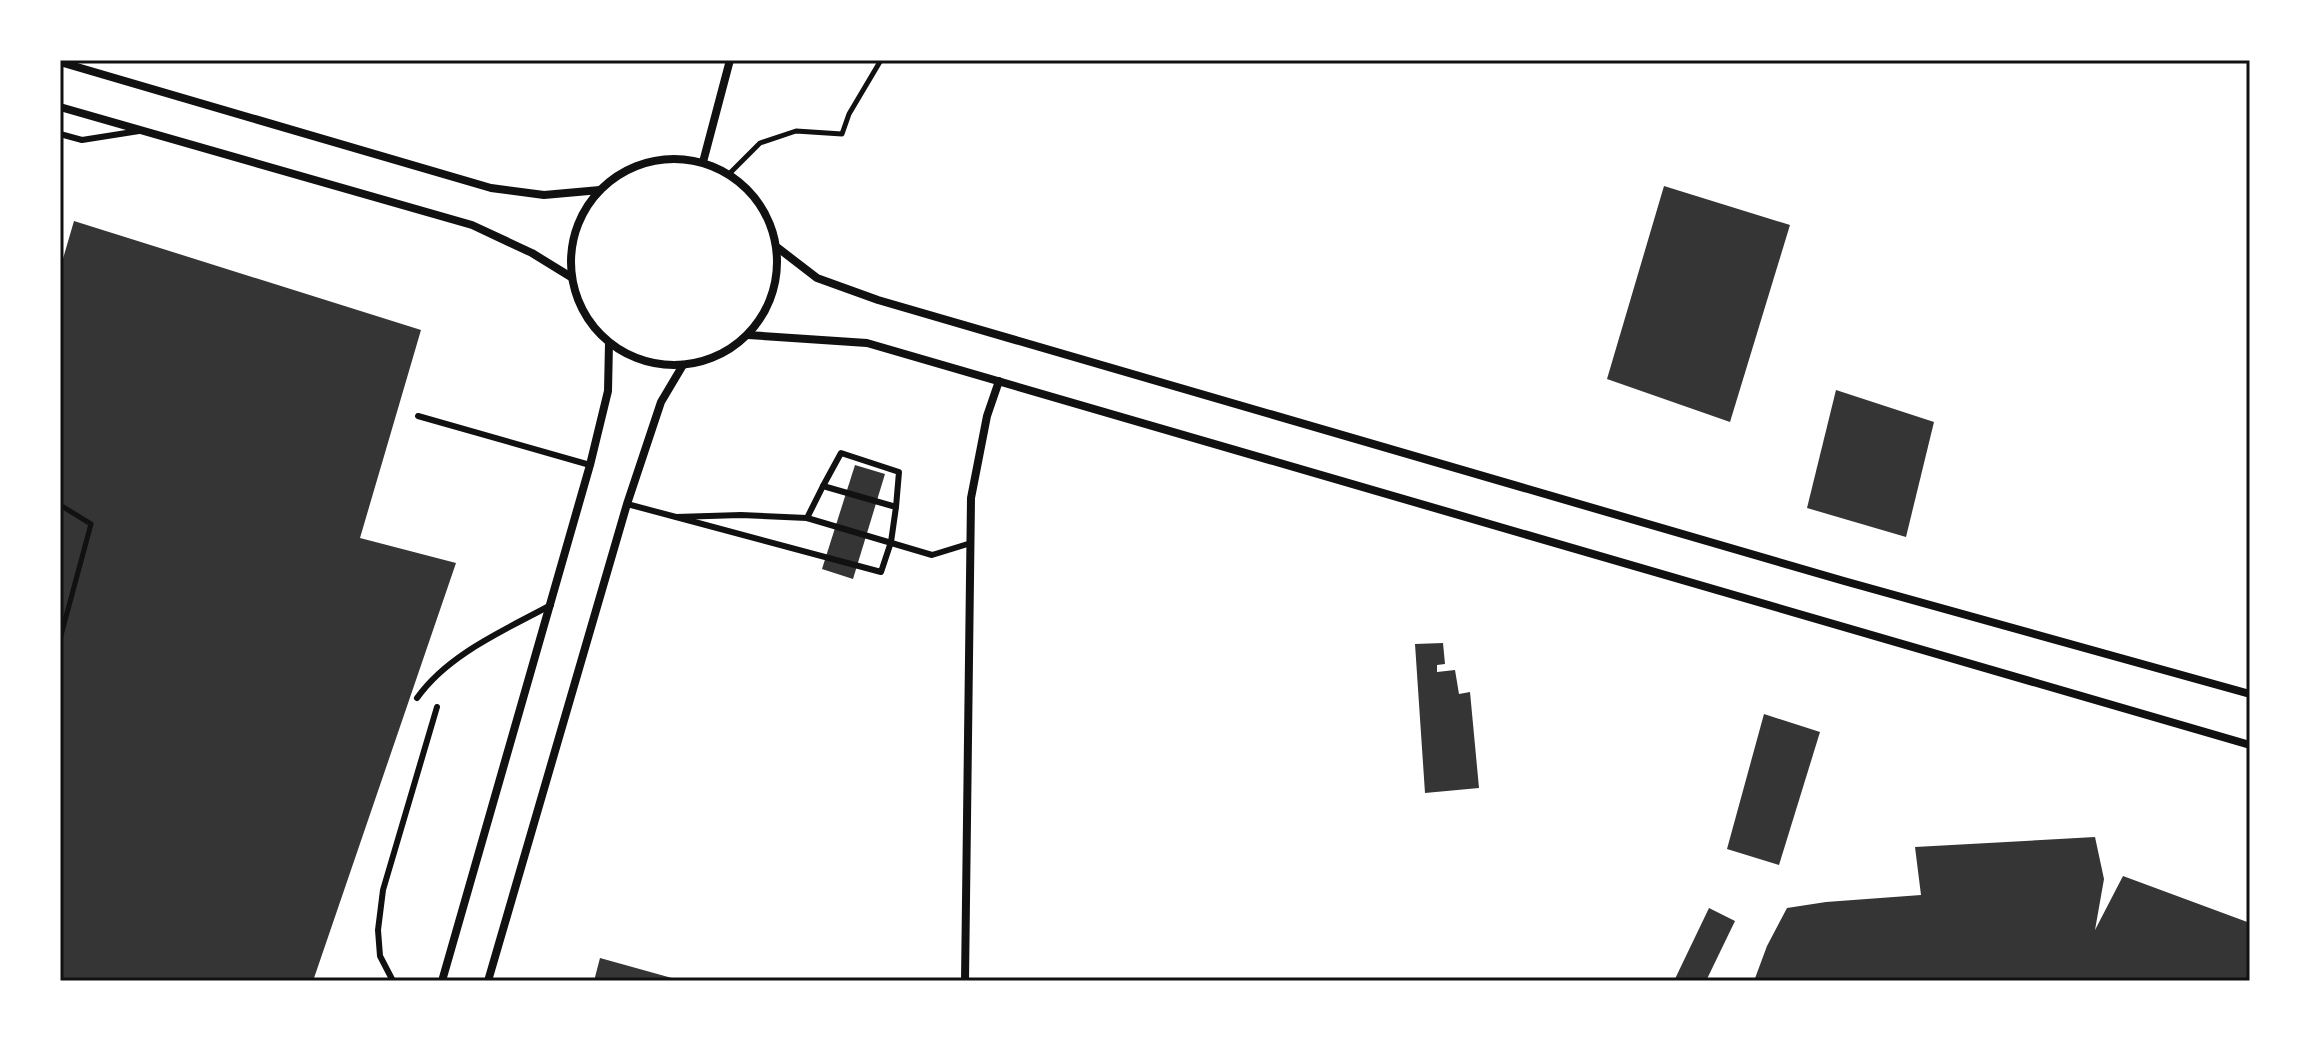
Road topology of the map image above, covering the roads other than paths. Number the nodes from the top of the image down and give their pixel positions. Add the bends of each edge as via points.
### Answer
1 (730, 60) edge
2 (60, 62) edge
3 (60, 107) edge
4 (142, 131) junction
5 (60, 134) edge
6 (703, 162) junction
7 (600, 190) junction
8 (778, 248) junction
9 (571, 277) junction
10 (748, 335) junction
11 (609, 343) junction
12 (683, 365) junction
13 (999, 381) junction
14 (418, 416) dead end
15 (590, 465) junction
16 (823, 486) junction
17 (627, 504) junction
18 (896, 507) junction
19 (676, 517) junction
20 (807, 518) junction
21 (891, 542) junction
22 (971, 543) junction
23 (551, 605) junction
24 (2250, 694) edge
25 (417, 698) dead end
26 (437, 707) dead end
27 (2250, 745) edge
28 (393, 981) edge
29 (442, 981) edge
30 (488, 981) edge
31 (965, 981) edge

1 - 6 street
2 - 7 street via 491,188 544,195
3 - 4 street
4 - 5 lane via 82,140
4 - 9 street via 472,225
6 - 7 street via 648,161 622,172
6 - 8 street via 752,193 769,219
7 - 9 street via 581,216 572,245
8 - 10 street via 777,280 767,310
8 - 24 street via 817,278 878,300
9 - 11 street via 591,324
10 - 12 street via 718,356
10 - 13 street via 867,343
11 - 12 street via 657,364
11 - 15 street via 608,391
12 - 17 street via 661,402
13 - 22 street via 971,498
13 - 27 street
14 - 15 lane
15 - 23 street
16 - 18 lane
16 - 18 lane via 841,453 899,472
16 - 20 lane
17 - 19 lane
17 - 30 street
18 - 21 lane
19 - 20 lane
19 - 21 lane via 881,572
20 - 21 lane
21 - 22 lane via 932,555
22 - 31 street
23 - 25 lane via 457,659
23 - 29 street
26 - 28 lane via 383,890 380,956

